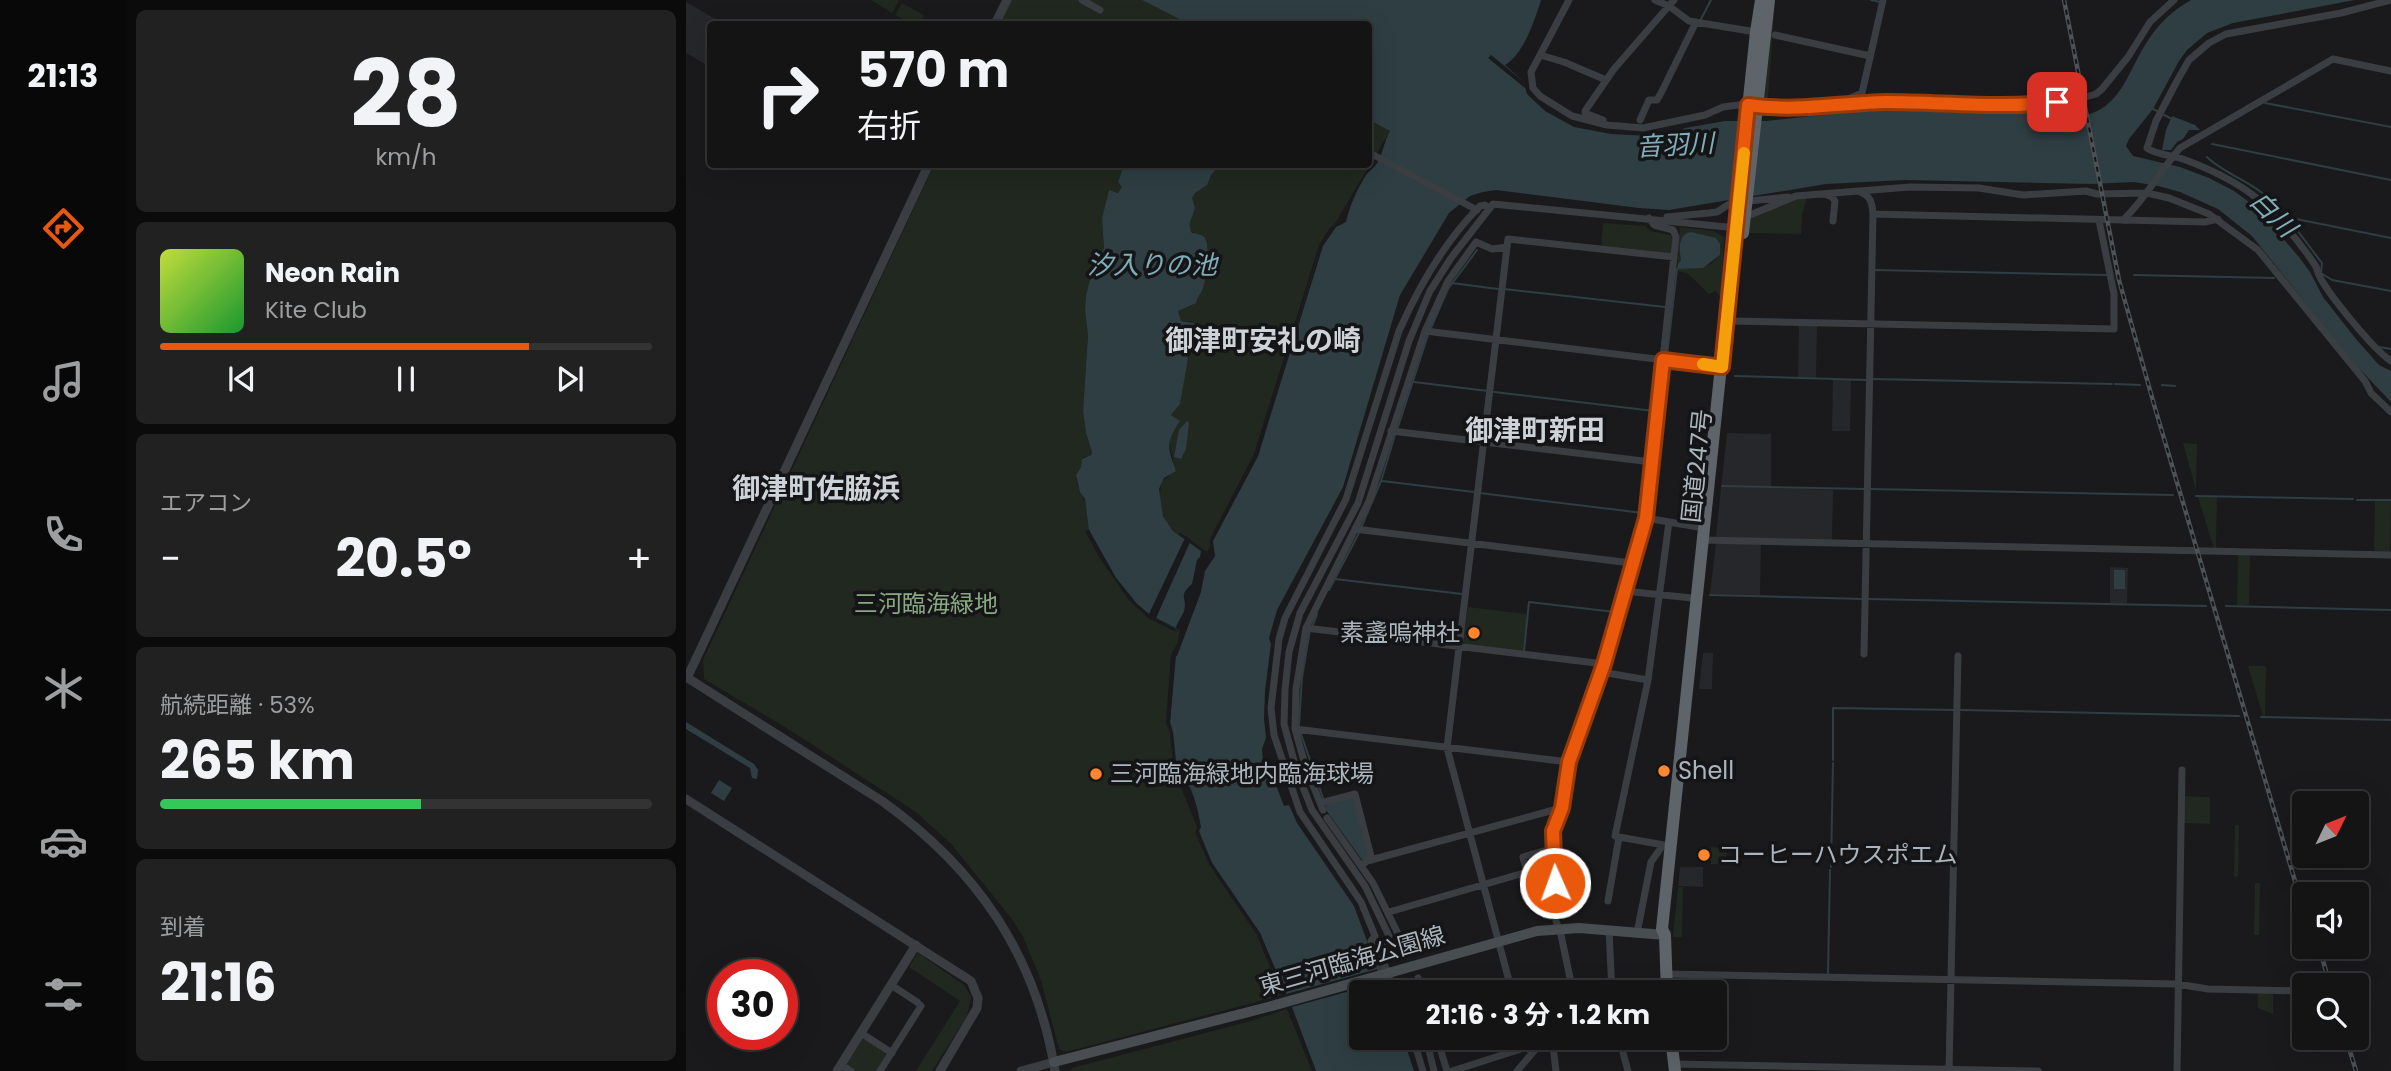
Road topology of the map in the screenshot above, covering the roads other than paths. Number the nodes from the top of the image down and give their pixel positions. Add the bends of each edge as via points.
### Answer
1 (1007, 0) edge
2 (1082, 0) edge
3 (1569, 0) edge
4 (1655, 0) edge
5 (1761, 0) edge
6 (1769, 0) edge
7 (1883, 0) edge
8 (2174, 0) edge
9 (2391, 1) edge
10 (1672, 3) edge
11 (1100, 10) dead end
12 (996, 21) edge
13 (1698, 23) junction
14 (1756, 32) junction
15 (1774, 34) dead end
16 (1540, 55) junction
17 (1870, 56) junction
18 (2391, 71) edge
19 (1606, 80) junction
20 (1836, 105) junction
21 (1752, 110) junction
22 (1640, 120) dead end
23 (1607, 125) junction
24 (1372, 154) edge
25 (2171, 157) junction
26 (927, 168) edge
27 (1854, 190) junction
28 (2148, 192) junction
29 (1819, 194) junction
30 (1791, 197) junction
31 (1474, 208) junction
32 (1489, 208) junction
33 (1743, 211) junction
34 (1873, 214) junction
35 (1649, 218) junction
36 (2218, 219) junction
37 (2099, 220) junction
38 (2123, 220) junction
39 (1833, 221) dead end
40 (1740, 228) junction
41 (1507, 247) junction
42 (1674, 257) junction
43 (1733, 321) junction
44 (1871, 323) junction
45 (1425, 331) junction
46 (1496, 340) junction
47 (1663, 360) junction
48 (2391, 361) edge
49 (1722, 367) junction
50 (2391, 398) edge
51 (2384, 405) junction
52 (2391, 412) edge
53 (1391, 431) junction
54 (1482, 443) junction
55 (1652, 462) junction
56 (1646, 518) junction
57 (1669, 522) junction
58 (1355, 529) junction
59 (1706, 536) junction
60 (1472, 544) junction
61 (1868, 544) junction
62 (2391, 555) edge
63 (1631, 563) junction
64 (1624, 591) junction
65 (1661, 595) junction
66 (1692, 598) dead end
67 (1306, 628) junction
68 (1459, 646) junction
69 (1864, 654) dead end
70 (1958, 656) dead end
71 (1602, 668) junction
72 (687, 677) edge
73 (1648, 680) junction
74 (1295, 729) junction
75 (1447, 748) junction
76 (1569, 762) junction
77 (2182, 770) dead end
78 (686, 799) edge
79 (1562, 808) junction
80 (1327, 818) dead end
81 (1469, 833) junction
82 (1619, 836) junction
83 (1667, 846) junction
84 (1554, 848) junction
85 (1372, 860) junction
86 (1362, 865) junction
87 (1483, 885) junction
88 (1608, 901) dead end
89 (1389, 912) junction
90 (1557, 929) junction
91 (1609, 930) junction
92 (1637, 933) junction
93 (1665, 935) junction
94 (1498, 942) junction
95 (916, 945) junction
96 (1408, 954) dead end
97 (1665, 974) junction
98 (1386, 978) edge
99 (1951, 978) junction
100 (1509, 980) edge
101 (1572, 980) edge
102 (1611, 980) edge
103 (1666, 980) edge
104 (2177, 984) junction
105 (891, 985) junction
106 (2292, 991) edge
107 (861, 1033) junction
108 (1417, 1050) edge
109 (1429, 1050) edge
110 (1441, 1050) edge
111 (1530, 1050) joint
112 (1553, 1050) edge
113 (1622, 1050) edge
114 (892, 1053) junction
115 (1055, 1067) edge
116 (1674, 1067) edge
117 (839, 1068) edge
118 (1518, 1070) edge
119 (1949, 1070) edge
120 (851, 1071) edge
121 (880, 1071) edge
122 (940, 1071) edge
123 (1021, 1071) edge
124 (1423, 1071) edge
125 (1434, 1071) edge
126 (1447, 1071) edge
127 (1452, 1071) edge
128 (1556, 1071) edge
129 (1628, 1071) edge
130 (2038, 1071) edge
131 (2177, 1071) edge

1 - 12 street
2 - 11 street
3 - 16 street
4 - 10 street
5 - 14 highway, 国道247号
6 - 21 highway, 国道247号
7 - 17 street
8 - 20 street via 2150,22 2096,94 2036,105
9 - 25 street via 2226,34 2209,43 2189,60 2148,141 2147,148
10 - 13 street via 1689,21
10 - 19 street
13 - 14 street
13 - 22 street via 1657,100 1649,100
14 - 21 highway, 国道247号
15 - 17 street
16 - 19 street
16 - 23 street via 1530,76 1536,93 1572,116
17 - 20 street via 1862,93
18 - 25 street via 2333,59 2187,142
19 - 23 street via 1585,113
20 - 21 street
21 - 23 street via 1723,107 1648,128
21 - 33 highway, 国道247号
24 - 31 street
25 - 28 street
25 - 48 street via 2208,168 2266,205 2374,347
26 - 72 street
27 - 28 street via 1979,188 2023,195
27 - 29 street
27 - 34 street via 1866,193
28 - 36 street
28 - 38 street
29 - 30 street
29 - 39 street via 1834,198
30 - 33 street via 1756,213
30 - 35 street via 1731,203 1717,212
31 - 32 street
31 - 98 street via 1418,290 1399,331 1350,489 1285,618 1274,677 1272,724 1296,800 1361,902
32 - 35 street via 1503,203
32 - 98 street via 1430,291 1409,341 1358,503 1300,614 1289,652 1284,724 1290,747 1312,810 1365,886 1382,919 1389,936 1381,955
33 - 40 highway, 国道247号
34 - 37 street
34 - 44 street
35 - 40 street
35 - 42 street via 1654,225 1675,232
36 - 38 street
36 - 51 street via 2266,258
37 - 38 street
37 - 44 street via 2115,294 2114,329
40 - 43 highway, 国道247号
40 - 49 highway, 国道247号
41 - 42 street via 1508,239
41 - 45 street via 1492,249 1476,242 1448,281
41 - 46 street
42 - 47 street
43 - 44 street
43 - 59 highway, 国道247号 via 1723,430
44 - 61 street
45 - 46 street
45 - 53 street
46 - 47 street
46 - 54 street
47 - 49 street
47 - 55 street
49 - 59 highway, 国道247号
50 - 51 street
51 - 52 street
53 - 54 street
53 - 58 street
54 - 55 street
54 - 60 street
55 - 56 street
56 - 57 street
56 - 63 street
57 - 59 street
57 - 65 street
58 - 60 street
58 - 67 street
59 - 61 street
59 - 83 highway, 国道247号
59 - 93 highway, 国道247号
60 - 63 street
60 - 68 street
61 - 62 street
61 - 69 street
63 - 64 street
64 - 65 street
64 - 71 street
65 - 66 street
65 - 73 street
67 - 68 street
67 - 74 street
68 - 71 street
68 - 75 street
70 - 99 street
71 - 73 street
71 - 76 street
72 - 115 street via 882,801 913,823 955,864 1013,942 1039,1008
73 - 82 street via 1615,836
74 - 75 street
74 - 85 street via 1322,806 1355,794
75 - 76 street
75 - 81 street
76 - 79 street
77 - 104 street
78 - 95 street
79 - 81 street
79 - 84 street via 1555,824
80 - 86 street
81 - 85 street
81 - 87 street
82 - 83 street
82 - 88 street
83 - 92 street via 1651,862
83 - 93 highway, 国道247号
84 - 87 street via 1523,857 1527,872
84 - 90 street
85 - 86 street
86 - 89 street
87 - 89 street
87 - 94 street
89 - 96 street
90 - 91 main road, 東三河臨海公園線
90 - 94 main road, 東三河臨海公園線
90 - 101 street
91 - 92 main road, 東三河臨海公園線
91 - 102 street
92 - 93 main road, 東三河臨海公園線
93 - 97 highway, 国道247号
94 - 98 main road, 東三河臨海公園線
94 - 100 street
95 - 105 street
95 - 122 street via 967,978 978,998 974,1016
97 - 99 street
97 - 103 highway, 国道247号
98 - 115 main road, 東三河臨海公園線
99 - 104 street
99 - 119 street
104 - 106 street
104 - 131 street
105 - 107 street
105 - 114 street via 920,1006
107 - 114 street
107 - 117 street
108 - 124 street
109 - 125 street
110 - 126 street
111 - 118 street
111 - 127 street
112 - 128 street
113 - 129 street
114 - 121 street
115 - 123 street
116 - 119 street
117 - 120 street
119 - 130 street

